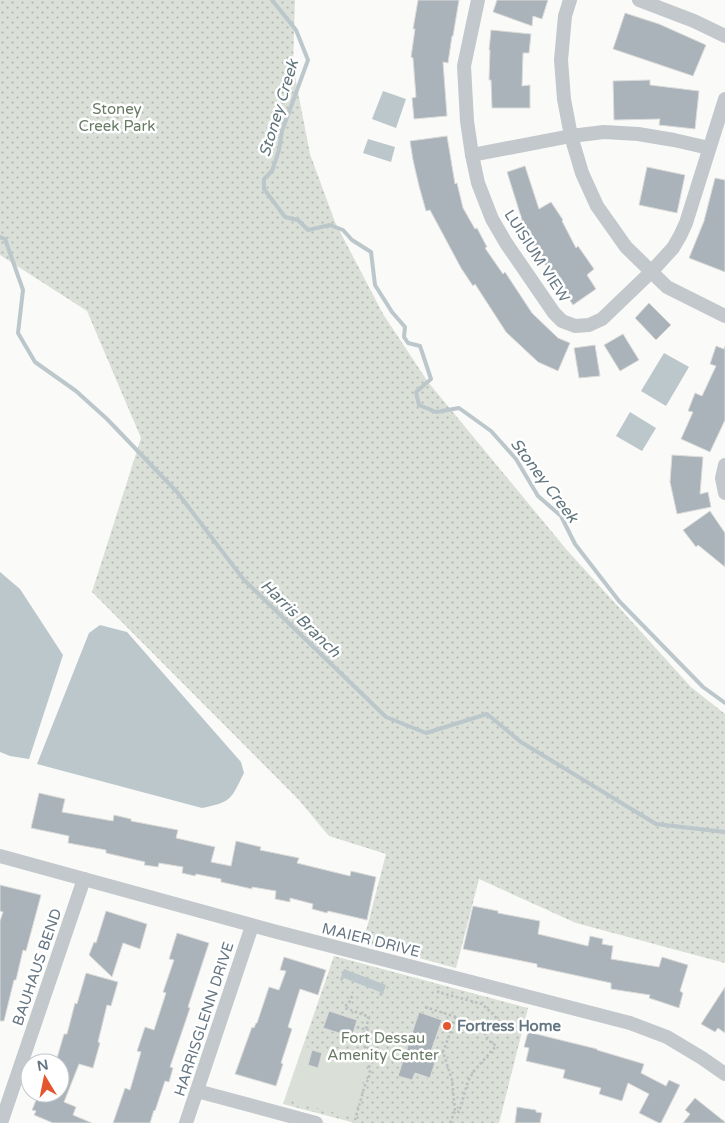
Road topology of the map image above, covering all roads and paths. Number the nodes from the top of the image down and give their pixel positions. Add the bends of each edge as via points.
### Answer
1 (478, 0) edge
2 (570, 0) edge
3 (639, 0) edge
4 (725, 36) edge
5 (725, 99) edge
6 (571, 136) junction
7 (709, 148) junction
8 (472, 155) junction
9 (651, 272) junction
10 (725, 316) edge
11 (725, 465) edge
12 (725, 494) edge
13 (0, 856) edge
14 (84, 879) junction
15 (252, 926) junction
16 (440, 986) dead end
17 (352, 996) dead end
18 (425, 1006) dead end
19 (344, 1008) junction
20 (343, 1012) dead end
21 (456, 1017) junction
22 (357, 1027) dead end
23 (482, 1027) junction
24 (366, 1030) junction
25 (407, 1043) dead end
26 (725, 1074) edge
27 (197, 1091) junction
28 (455, 1111) junction
29 (355, 1120) dead end
30 (1, 1123) edge
31 (186, 1123) edge
32 (316, 1123) edge
33 (450, 1123) edge

1 - 8 street, LUISIUM VIEW via 464,66 466,121
2 - 6 street via 565,16 561,60
3 - 4 street via 694,20
5 - 7 street, LUISIUM VIEW
6 - 7 street via 604,132 638,134
6 - 8 street
6 - 9 street via 582,173 597,206 626,246
7 - 9 street, LUISIUM VIEW via 684,230
8 - 9 street, LUISIUM VIEW via 478,183 492,219 562,321 575,326 589,325 602,319
9 - 10 street via 666,287
11 - 12 street via 722,478
13 - 14 street, MAIER DRIVE
14 - 15 street, MAIER DRIVE
14 - 30 street, BAUHAUS BEND
15 - 26 street, MAIER DRIVE via 630,1023 667,1037
15 - 27 street, HARRISGLENN DRIVE
16 - 23 path via 438,992 482,1004 502,1024
17 - 19 path
18 - 21 path
19 - 20 path
19 - 24 path via 369,1017
21 - 23 path via 471,1026
21 - 28 path via 443,1052 452,1080
22 - 24 path
23 - 28 path via 484,1035 496,1046 474,1071 459,1112
24 - 25 path
24 - 29 path via 363,1039 370,1074
27 - 31 street, HARRISGLENN DRIVE
27 - 32 street
28 - 33 path

